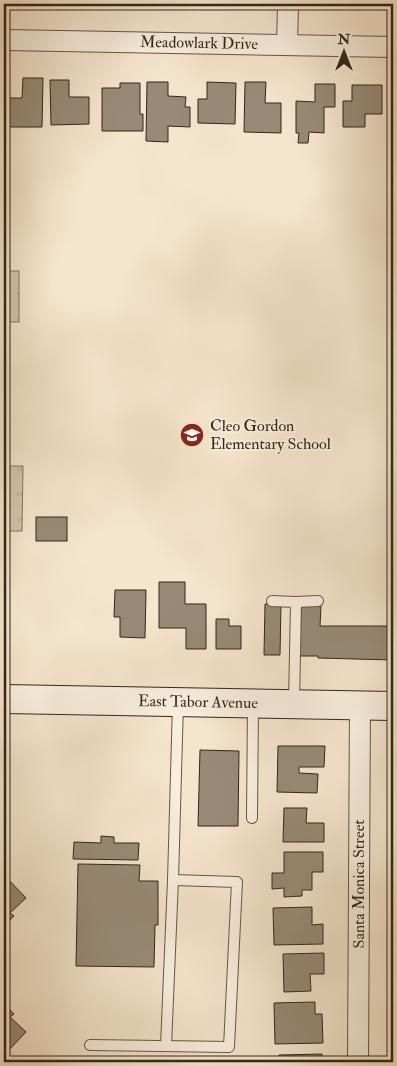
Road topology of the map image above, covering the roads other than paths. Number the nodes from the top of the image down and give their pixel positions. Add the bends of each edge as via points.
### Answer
1 (288, 4) edge
2 (4, 40) edge
3 (287, 45) junction
4 (393, 47) edge
5 (272, 601) dead end
6 (318, 601) dead end
7 (296, 602) junction
8 (4, 698) edge
9 (178, 702) junction
10 (252, 703) junction
11 (294, 704) junction
12 (360, 705) junction
13 (393, 706) edge
14 (252, 818) dead end
15 (174, 880) junction
16 (90, 1045) dead end
17 (166, 1046) junction
18 (358, 1062) edge

1 - 3 street
2 - 3 street, Meadowlark Drive
3 - 4 street, Meadowlark Drive
5 - 7 lane
6 - 7 lane
7 - 11 lane
8 - 9 main road, East Tabor Avenue
9 - 10 main road, East Tabor Avenue
9 - 15 lane
10 - 11 main road, East Tabor Avenue
10 - 14 lane
11 - 12 main road, East Tabor Avenue
12 - 13 main road, East Tabor Avenue
12 - 18 street, Santa Monica Street
15 - 17 lane
15 - 17 lane via 237,882 229,1047
16 - 17 lane

